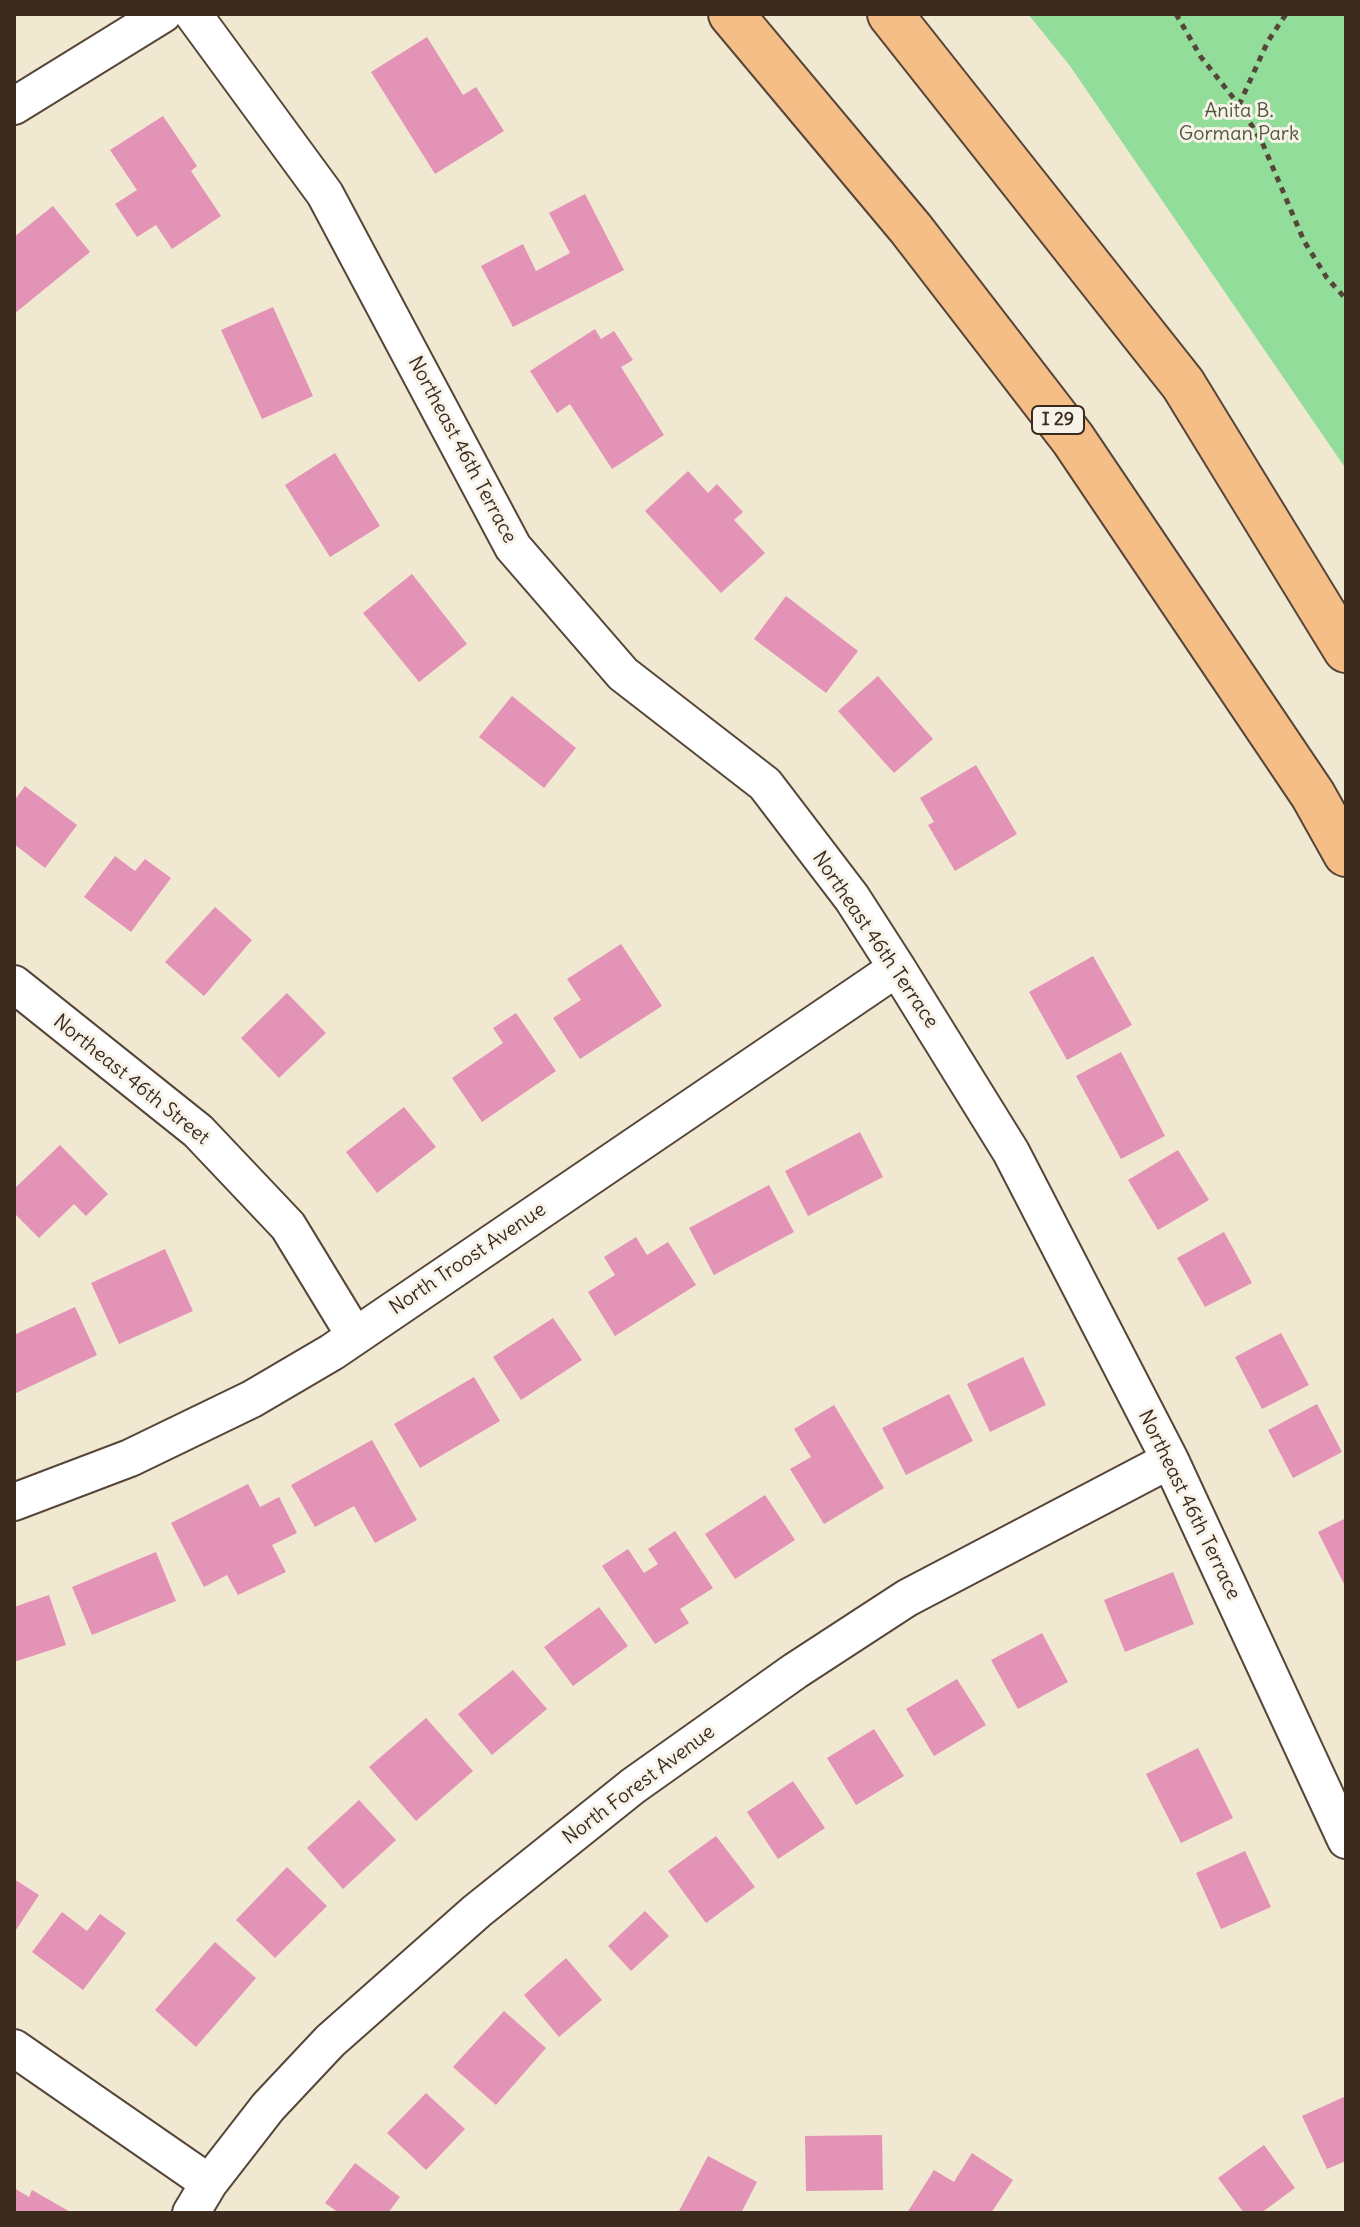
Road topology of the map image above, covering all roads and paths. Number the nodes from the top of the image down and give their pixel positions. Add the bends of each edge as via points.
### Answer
1 (163, 14) edge
2 (193, 14) edge
3 (731, 14) edge
4 (890, 14) edge
5 (1176, 14) edge
6 (1286, 14) edge
7 (1239, 105) junction
8 (14, 106) edge
9 (1346, 299) edge
10 (1346, 650) edge
11 (1346, 854) edge
12 (897, 968) junction
13 (14, 984) edge
14 (355, 1336) junction
15 (1170, 1460) junction
16 (14, 1502) edge
17 (1346, 1840) edge
18 (14, 2048) edge
19 (200, 2198) edge

1 - 8 street
2 - 12 street, Northeast 46th Terrace via 325,194 513,547 623,674 765,784 852,898
3 - 11 highway, I 29 via 911,229 1073,439 1313,795
4 - 10 highway via 1183,384
5 - 7 path
6 - 7 path
7 - 9 path via 1262,142 1304,241
12 - 14 street, North Troost Avenue
12 - 15 street, Northeast 46th Terrace via 1011,1152
13 - 14 street, Northeast 46th Street via 198,1131 288,1226
14 - 16 street, North Troost Avenue via 252,1399 130,1458
15 - 17 street, Northeast 46th Terrace
15 - 19 street, North Forest Avenue via 907,1598 633,1786 477,1911 330,2041 268,2107
18 - 19 street

